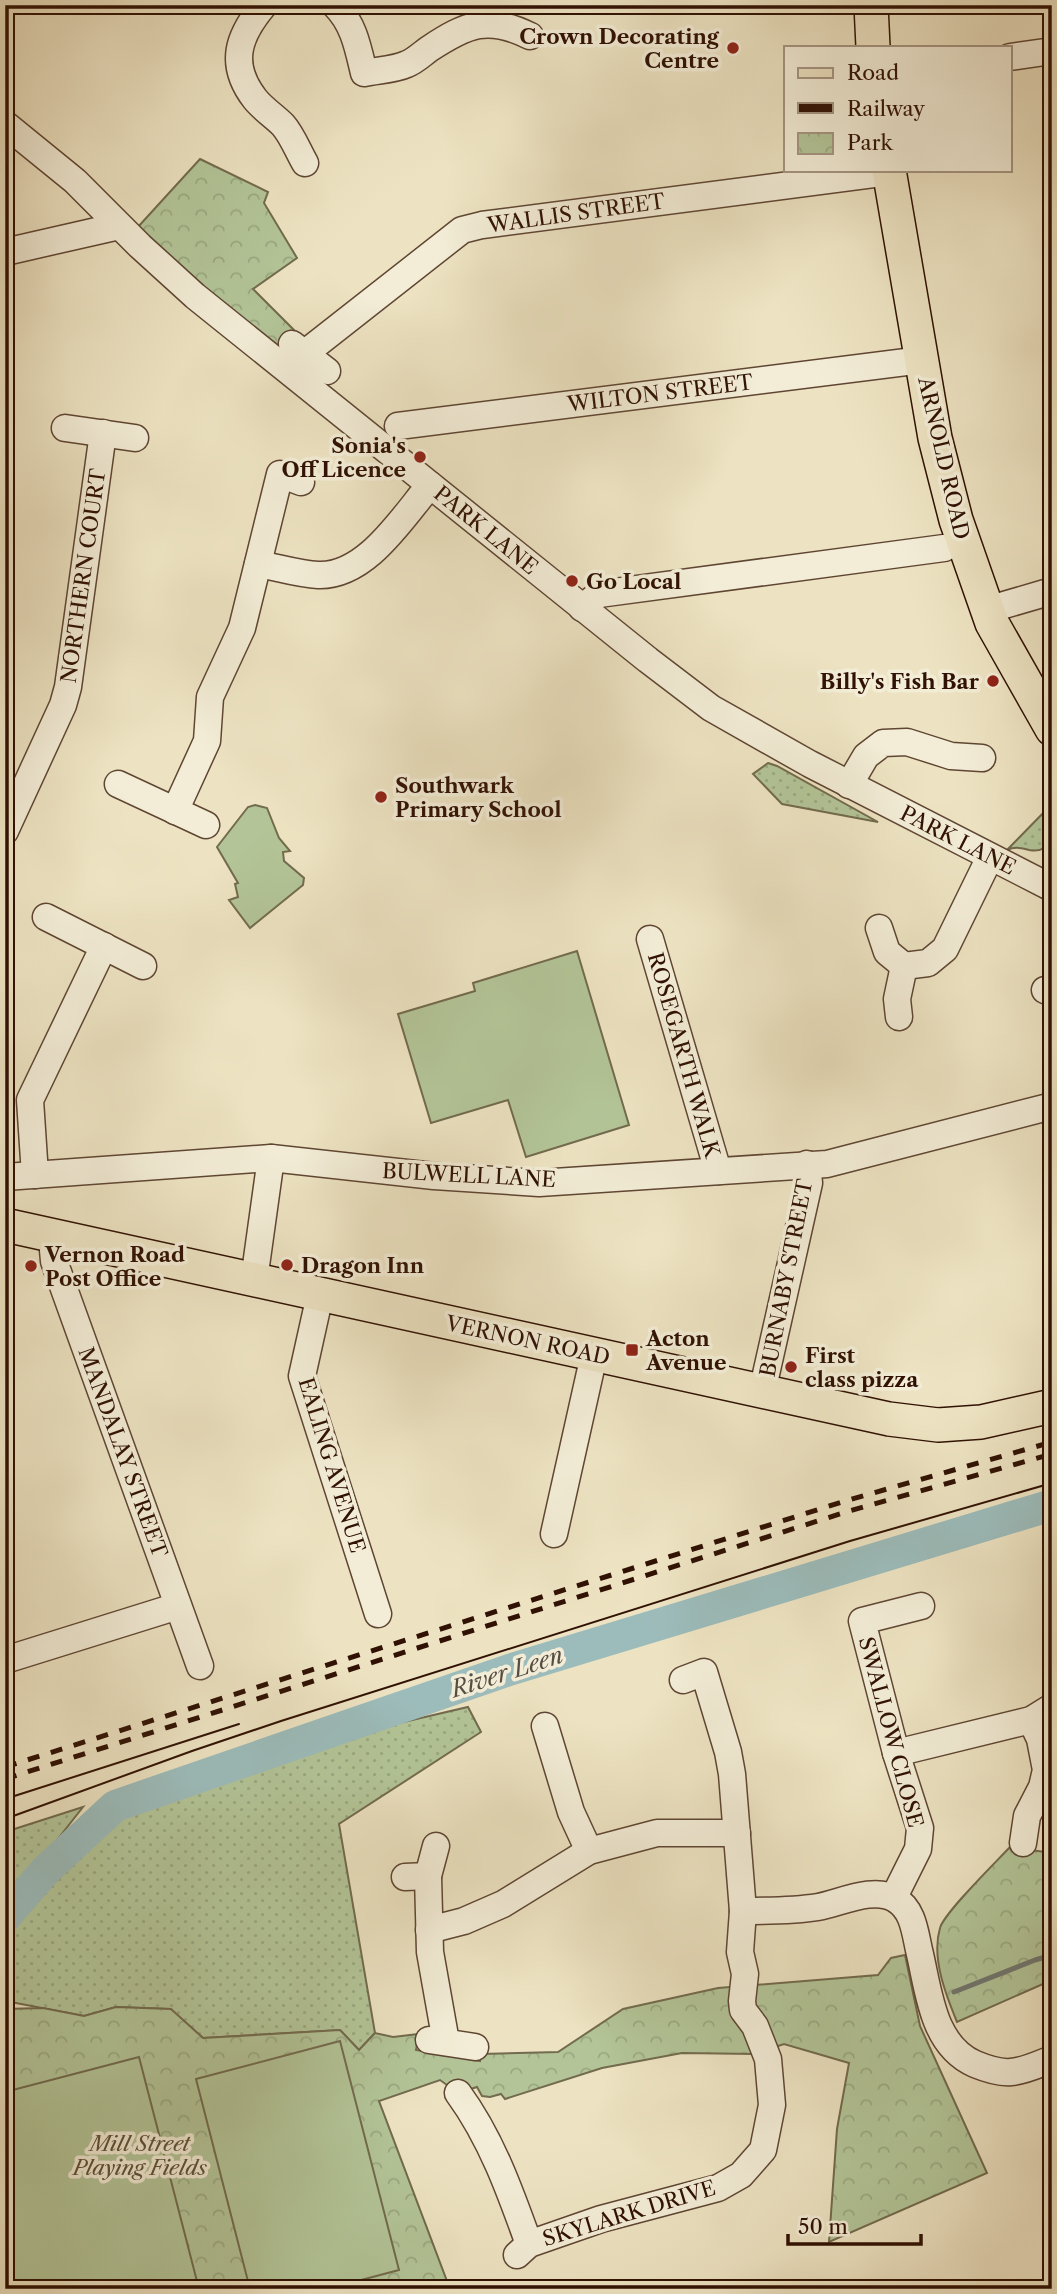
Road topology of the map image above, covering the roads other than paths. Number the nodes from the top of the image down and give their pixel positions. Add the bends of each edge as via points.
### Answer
1 (264, 5) edge
2 (335, 5) edge
3 (871, 5) edge
4 (530, 36) dead end
5 (873, 46) edge
6 (1052, 51) edge
7 (1012, 57) edge
8 (5, 124) edge
9 (305, 163) dead end
10 (881, 172) edge
11 (889, 172) edge
12 (119, 226) junction
13 (5, 252) edge
14 (922, 360) junction
15 (327, 370) dead end
16 (398, 426) dead end
17 (65, 428) dead end
18 (103, 433) junction
19 (135, 438) dead end
20 (301, 482) dead end
21 (430, 485) junction
22 (944, 548) dead end
23 (258, 564) junction
24 (1052, 591) edge
25 (582, 608) junction
26 (987, 610) junction
27 (1052, 728) edge
28 (982, 758) dead end
29 (118, 784) dead end
30 (849, 785) junction
31 (175, 811) junction
32 (206, 825) dead end
33 (5, 831) edge
34 (990, 857) junction
35 (1052, 888) edge
36 (46, 917) dead end
37 (879, 928) dead end
38 (650, 939) dead end
39 (104, 946) junction
40 (143, 966) dead end
41 (904, 966) junction
42 (899, 1017) dead end
43 (1052, 1106) edge
44 (271, 1158) junction
45 (807, 1164) junction
46 (718, 1171) junction
47 (35, 1175) junction
48 (5, 1177) edge
49 (5, 1225) edge
50 (56, 1236) junction
51 (254, 1280) junction
52 (320, 1294) junction
53 (594, 1355) junction
54 (762, 1392) junction
55 (1052, 1406) edge
56 (554, 1534) dead end
57 (367, 1602) dead end
58 (178, 1606) junction
59 (921, 1606) dead end
60 (5, 1660) edge
61 (200, 1667) dead end
62 (684, 1681) dead end
63 (1042, 1714) edge
64 (545, 1726) dead end
65 (896, 1753) junction
66 (737, 1832) junction
67 (1023, 1843) dead end
68 (436, 1846) dead end
69 (589, 1851) junction
70 (894, 1897) junction
71 (743, 1911) junction
72 (429, 1930) junction
73 (475, 2047) dead end
74 (1052, 2059) edge
75 (458, 2093) dead end

1 - 9 street via 249,22 238,60 255,99 285,127
2 - 4 street via 356,38 353,75 407,64 469,27 490,23
3 - 5 main road
6 - 7 street
8 - 12 street, PARK LANE via 75,181
10 - 15 street, WALLIS STREET via 462,230 298,349
11 - 14 main road, ARNOLD ROAD
12 - 13 street
12 - 21 street, PARK LANE via 195,296
14 - 16 street, WILTON STREET
14 - 26 main road, ARNOLD ROAD via 956,520
17 - 18 street
18 - 19 street
18 - 33 street, NORTHERN COURT via 68,687
20 - 23 street via 280,474
21 - 23 street via 358,564 318,575
21 - 25 street, PARK LANE
22 - 25 street via 599,594
23 - 31 street via 242,628 210,697 207,741
24 - 26 street
25 - 30 street, PARK LANE via 711,708
26 - 27 main road, ARNOLD ROAD
28 - 30 street via 951,756 907,742 883,743 866,756
29 - 31 street
30 - 34 street, PARK LANE
31 - 32 street
34 - 35 street, PARK LANE
34 - 41 street via 945,948 928,963
36 - 39 street
37 - 41 street via 887,952
38 - 46 street, ROSEGARTH WALK
39 - 40 street
39 - 47 street via 30,1100
41 - 42 street
43 - 45 street, BULWELL LANE via 827,1164
44 - 46 street, BULWELL LANE via 539,1183
44 - 47 street, BULWELL LANE
44 - 51 street
45 - 46 street, BULWELL LANE
45 - 54 street, BURNABY STREET via 809,1183
47 - 48 street, BULWELL LANE
49 - 50 main road, VERNON ROAD
50 - 51 main road, VERNON ROAD
50 - 58 street, MANDALAY STREET via 54,1261
51 - 52 main road, VERNON ROAD
52 - 53 main road, VERNON ROAD
52 - 57 street, EALING AVENUE via 302,1376
53 - 54 main road, VERNON ROAD
53 - 56 street
54 - 55 main road, VERNON ROAD via 938,1425 981,1422
58 - 60 street
58 - 61 street, MANDALAY STREET
59 - 65 street, SWALLOW CLOSE via 862,1621
62 - 66 street, SKYLARK DRIVE via 704,1672 732,1774
63 - 65 street
63 - 67 street via 1040,1739 1046,1770 1027,1815
64 - 69 street via 571,1812
65 - 70 street, SWALLOW CLOSE via 920,1828 918,1849
66 - 69 street via 657,1833
66 - 71 street, SKYLARK DRIVE
68 - 72 street via 417,1877
69 - 72 street via 503,1904
70 - 71 street via 873,1894 818,1907
70 - 74 street via 911,1917 933,2010 950,2045 968,2061 999,2072 1024,2070
71 - 75 street, SKYLARK DRIVE via 741,2001 768,2059 772,2105 763,2150 741,2175 718,2188 601,2218 523,2249 512,2196 475,2117
72 - 73 street via 437,2041

